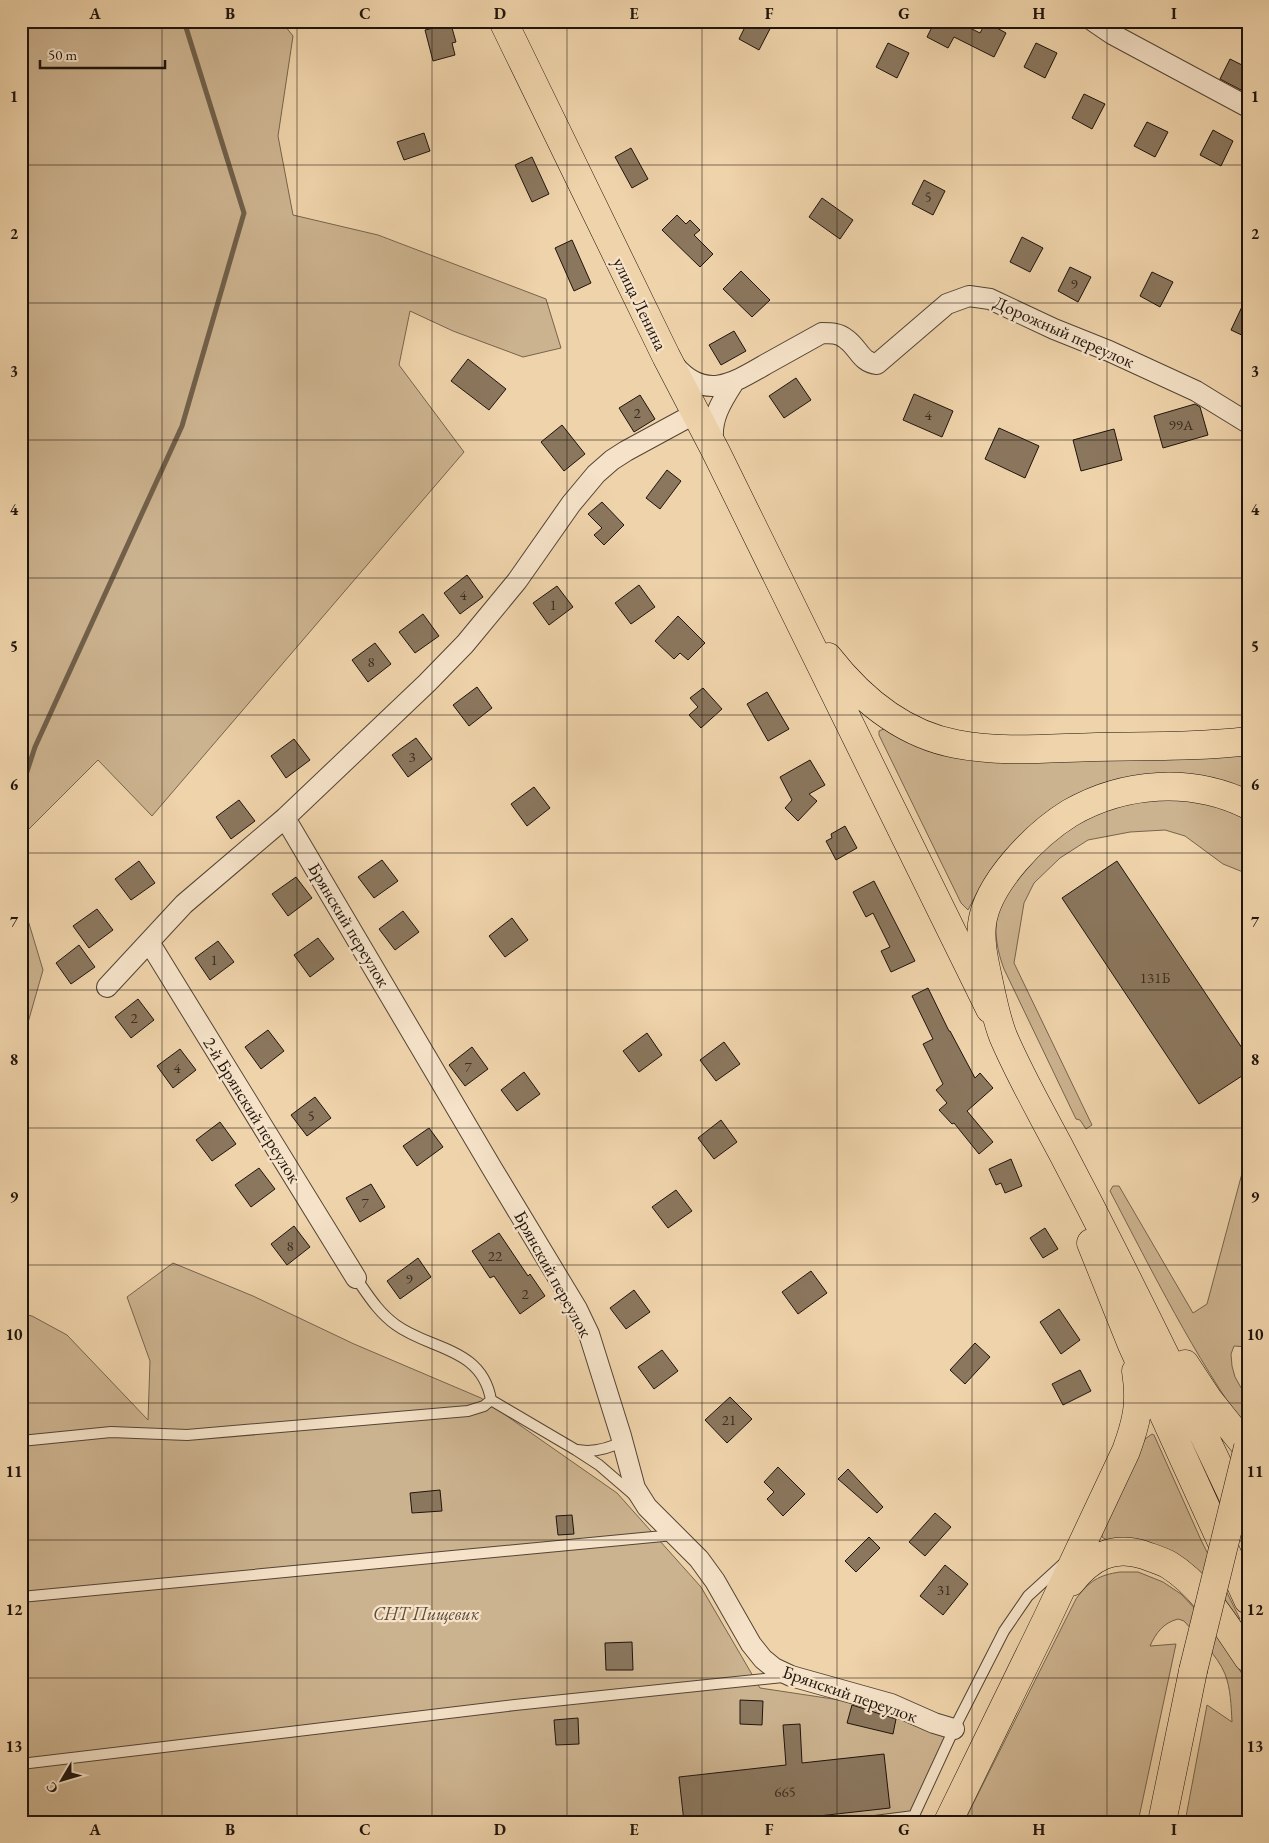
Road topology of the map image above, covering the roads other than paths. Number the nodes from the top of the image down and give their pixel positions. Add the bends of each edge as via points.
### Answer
1 (503, 21) edge
2 (1093, 21) edge
3 (1248, 107) edge
4 (666, 356) junction
5 (734, 382) junction
6 (696, 413) junction
7 (1248, 423) edge
8 (716, 452) junction
9 (781, 584) junction
10 (1248, 741) edge
11 (1248, 805) edge
12 (285, 818) junction
13 (148, 942) junction
14 (106, 987) dead end
15 (1003, 1035) junction
16 (1030, 1091) junction
17 (356, 1278) joint
18 (1127, 1280) junction
19 (1132, 1345) junction
20 (491, 1400) junction
21 (21, 1441) edge
22 (623, 1441) junction
23 (1248, 1448) edge
24 (576, 1450) junction
25 (646, 1507) junction
26 (1248, 1529) edge
27 (674, 1535) junction
28 (1082, 1547) junction
29 (21, 1597) edge
30 (1248, 1600) edge
31 (1046, 1621) junction
32 (1248, 1658) edge
33 (791, 1676) junction
34 (954, 1729) junction
35 (21, 1764) edge
36 (912, 1819) edge
37 (867, 1822) edge
38 (948, 1822) edge
39 (1162, 1822) edge

1 - 4 main road, улица Ленина
2 - 3 street
4 - 5 street via 691,380 715,386
4 - 6 main road, улица Ленина
5 - 7 street, Дорожный переулок via 822,333 835,333 846,338 868,363 877,364 947,304 969,296 990,299 1109,351 1196,391
5 - 8 street via 713,423
6 - 8 main road, улица Ленина
6 - 12 street via 626,451 596,474 465,644
8 - 9 main road, улица Ленина
9 - 10 main road via 816,643 854,687 883,712 935,739 984,748 1016,749
9 - 15 main road
11 - 15 main road via 1197,789 1134,789 1080,808 1064,817 1031,846 1000,879 987,903 982,922 984,960
12 - 13 street via 184,904
12 - 22 street, Брянский переулок via 577,1309 590,1334
13 - 14 street
13 - 17 street, 2-й Брянский переулок
15 - 16 main road
16 - 18 main road
16 - 19 main road
17 - 20 lane via 380,1312 395,1325 412,1336 463,1356 487,1384
18 - 23 main road via 1208,1399
18 - 26 main road
19 - 28 main road via 1139,1408 1135,1427
19 - 30 main road
20 - 21 lane via 468,1411 187,1435 111,1432
20 - 24 lane
22 - 24 lane via 599,1451
22 - 25 street, Брянский переулок via 636,1488
23 - 39 main road, bridge via 1193,1671
24 - 25 lane via 599,1465
25 - 27 street, Брянский переулок
27 - 29 lane
27 - 33 street, Брянский переулок via 710,1574 763,1659
28 - 31 main road
28 - 34 lane via 1015,1612
31 - 32 main road via 1084,1568 1103,1554 1128,1551 1168,1565 1184,1576 1218,1614
31 - 38 main road
33 - 34 street, Брянский переулок via 891,1704
33 - 35 lane via 515,1705
34 - 36 lane
36 - 37 lane

